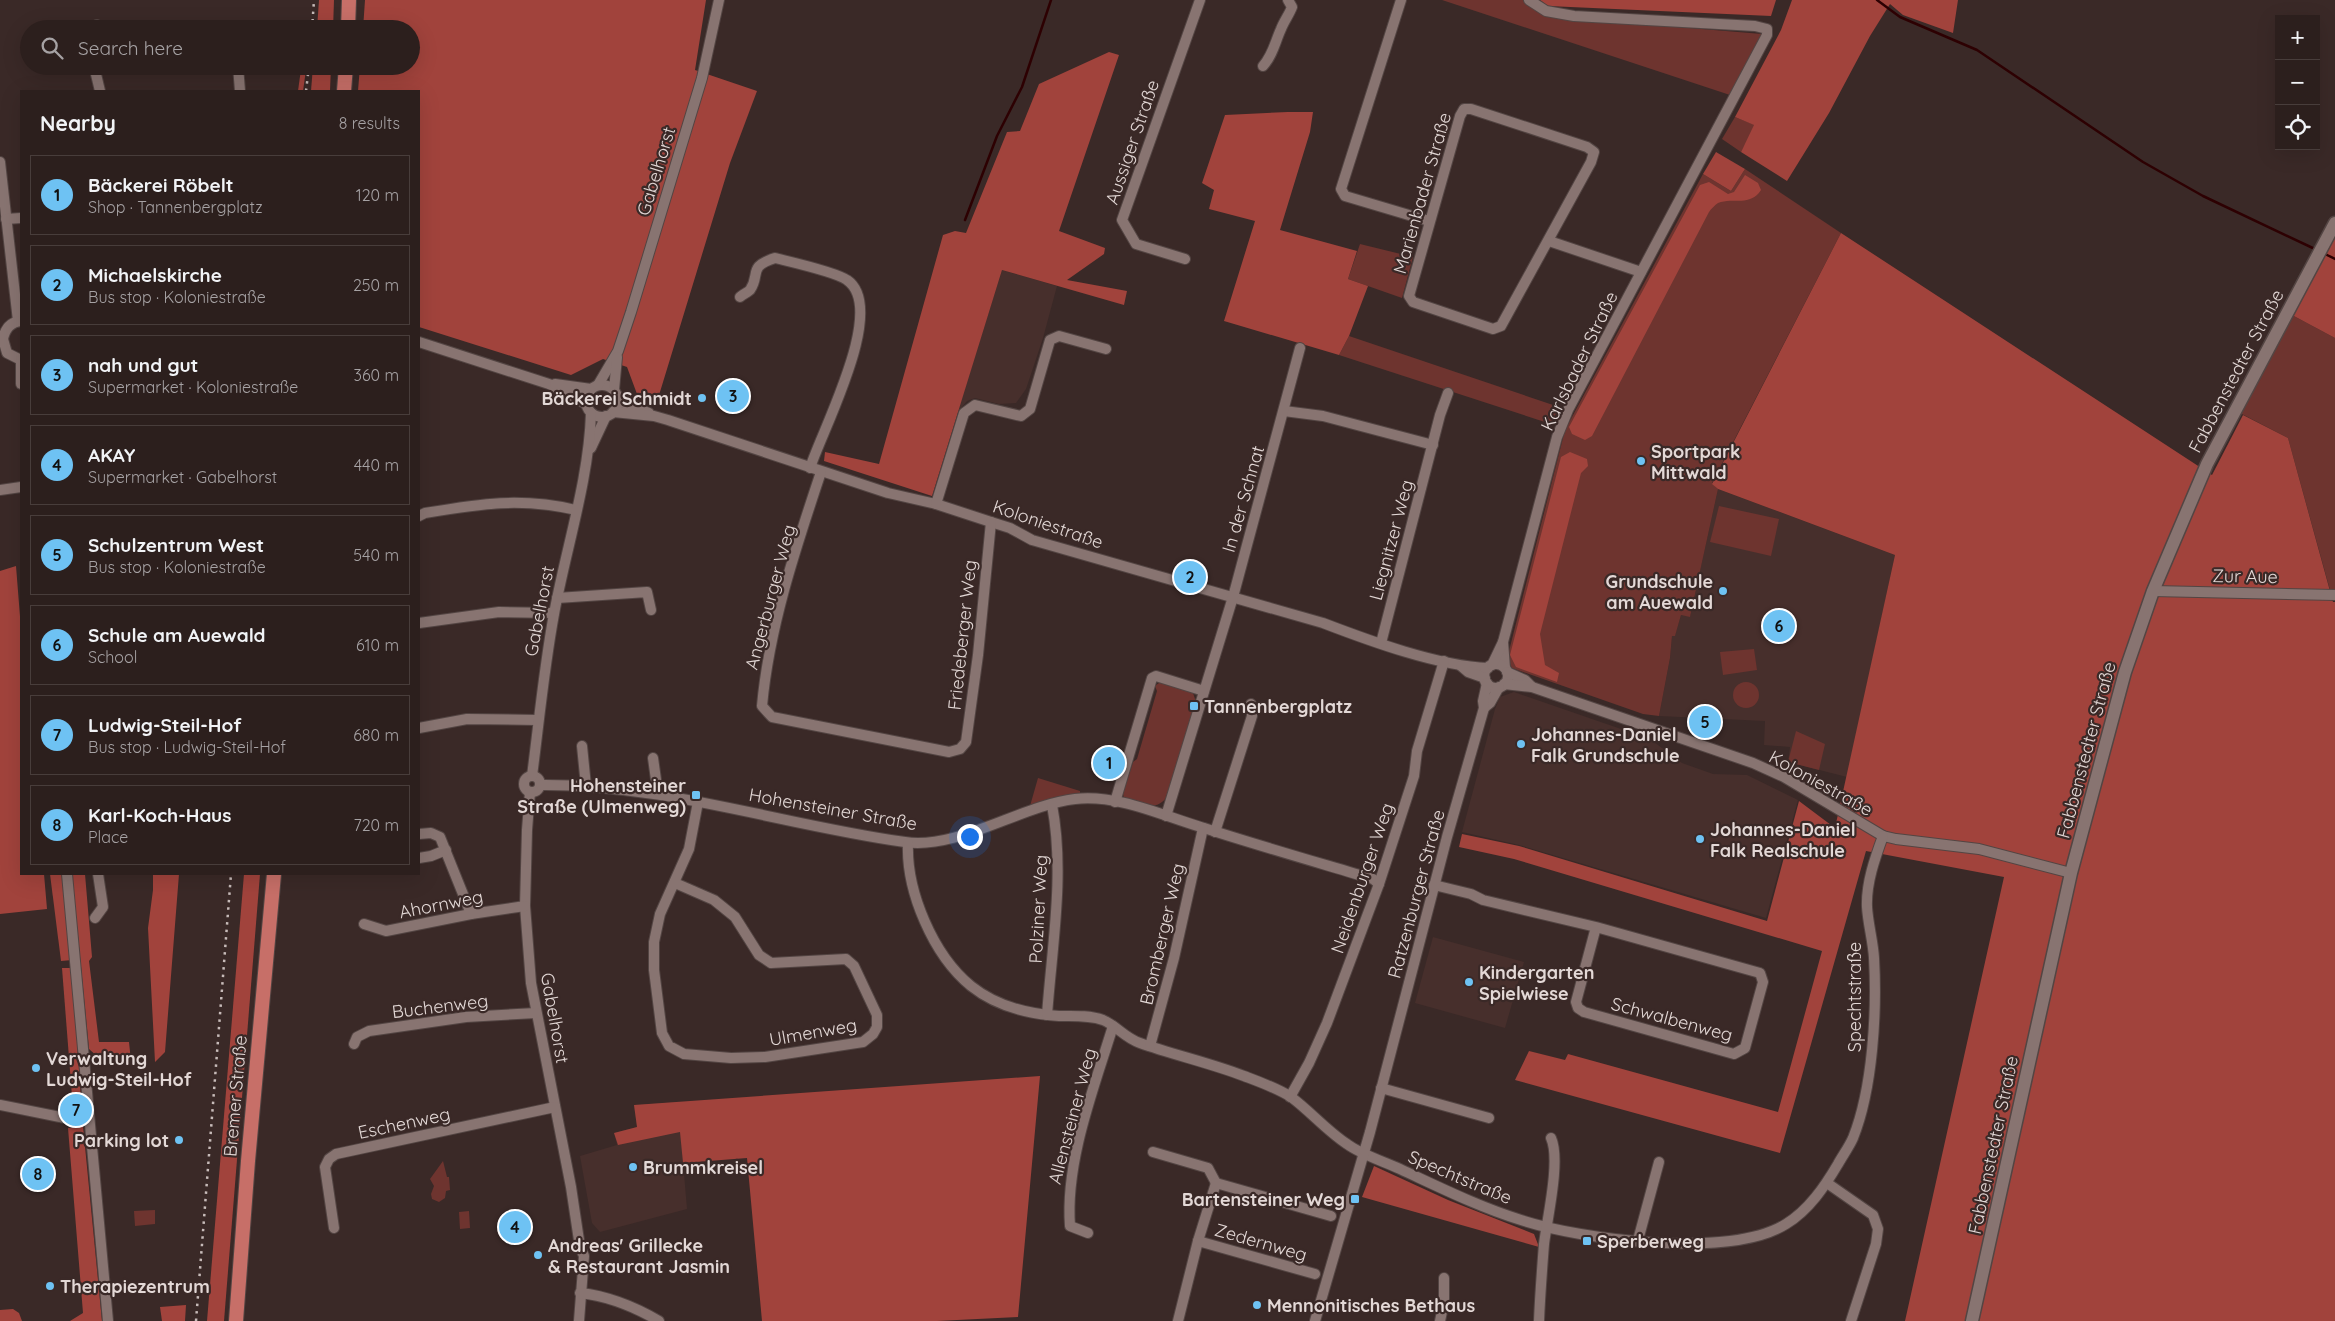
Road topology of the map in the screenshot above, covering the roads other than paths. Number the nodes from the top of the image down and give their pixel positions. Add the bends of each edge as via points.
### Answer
1 (349, 0) edge
2 (719, 0) edge
3 (1200, 0) edge
4 (1288, 0) edge
5 (1401, 0) edge
6 (1529, 0) edge
7 (348, 20) edge
8 (1263, 66) dead end
9 (96, 75) edge
10 (239, 75) edge
11 (345, 75) edge
12 (100, 90) edge
13 (240, 90) edge
14 (344, 90) edge
15 (0, 162) edge
16 (20, 218) edge
17 (6, 219) junction
18 (1429, 221) junction
19 (2335, 224) edge
20 (1548, 241) junction
21 (1185, 259) dead end
22 (1641, 272) junction
23 (740, 296) dead end
24 (19, 321) edge
25 (1, 339) edge
26 (420, 342) edge
27 (1300, 348) dead end
28 (1106, 349) dead end
29 (618, 351) junction
30 (20, 359) edge
31 (549, 384) junction
32 (594, 387) junction
33 (1448, 393) dead end
34 (616, 394) junction
35 (589, 408) junction
36 (1284, 411) junction
37 (609, 414) junction
38 (654, 416) junction
39 (1433, 445) junction
40 (588, 453) junction
41 (810, 468) junction
42 (822, 472) junction
43 (20, 487) edge
44 (0, 490) edge
45 (936, 504) junction
46 (576, 510) junction
47 (420, 516) edge
48 (991, 522) junction
49 (2154, 591) junction
50 (2335, 595) edge
51 (1233, 597) junction
52 (557, 598) junction
53 (651, 610) dead end
54 (554, 613) junction
55 (420, 623) edge
56 (1503, 642) junction
57 (1381, 643) junction
58 (1444, 661) junction
59 (1461, 666) junction
60 (1490, 666) junction
61 (1506, 670) junction
62 (1486, 680) junction
63 (1502, 686) junction
64 (1532, 687) junction
65 (1204, 690) junction
66 (1251, 704) dead end
67 (1484, 708) junction
68 (537, 720) junction
69 (420, 728) edge
70 (582, 746) dead end
71 (960, 749) joint
72 (654, 758) dead end
73 (532, 776) junction
74 (540, 785) junction
75 (586, 786) junction
76 (530, 792) junction
77 (658, 794) junction
78 (698, 802) junction
79 (1115, 802) junction
80 (1052, 804) junction
81 (1166, 816) junction
82 (1203, 828) junction
83 (1215, 832) junction
84 (420, 834) edge
85 (1882, 836) junction
86 (908, 843) junction
87 (446, 850) junction
88 (420, 858) edge
89 (2071, 873) junction
90 (66, 875) edge
91 (98, 875) edge
92 (274, 875) edge
93 (675, 883) junction
94 (1379, 884) junction
95 (1434, 886) junction
96 (525, 906) junction
97 (471, 914) junction
98 (96, 918) dead end
99 (364, 924) dead end
100 (1596, 927) junction
101 (536, 1013) junction
102 (1047, 1015) junction
103 (1114, 1026) junction
104 (354, 1044) dead end
105 (1150, 1046) junction
106 (1381, 1088) junction
107 (1290, 1097) junction
108 (0, 1105) edge
109 (555, 1107) junction
110 (89, 1118) junction
111 (1489, 1118) dead end
112 (1551, 1138) dead end
113 (1362, 1151) junction
114 (1153, 1152) dead end
115 (1659, 1162) dead end
116 (1216, 1183) junction
117 (1827, 1183) junction
118 (1331, 1216) dead end
119 (334, 1228) dead end
120 (1546, 1228) junction
121 (1088, 1232) dead end
122 (1638, 1240) junction
123 (1198, 1241) junction
124 (1315, 1274) dead end
125 (1444, 1278) dead end
126 (580, 1293) junction
127 (108, 1321) edge
128 (236, 1321) edge
129 (579, 1321) edge
130 (659, 1321) edge
131 (1178, 1321) edge
132 (1315, 1321) edge
133 (1440, 1321) edge
134 (1539, 1321) edge
135 (1851, 1321) edge
136 (1972, 1321) edge

1 - 7 main road
2 - 29 street, Gabelhorst via 702,78
3 - 21 street, Aussiger Straße via 1122,220 1136,244
4 - 8 street via 1292,7 1288,19 1281,28 1271,57
5 - 18 street via 1341,189 1345,196
6 - 22 street, Karlsbader Straße via 1546,11 1574,16 1767,29 1764,42
9 - 12 street
10 - 13 street
11 - 14 main road
15 - 17 street
16 - 17 street
17 - 24 street
18 - 20 street, Marienbader Straße via 1409,296 1413,302 1493,330 1501,326
18 - 20 street, Marienbader Straße via 1460,116 1464,109 1471,109 1594,152
19 - 49 street, Fabbenstedter Straße via 2207,464
20 - 22 street
22 - 56 street, Karlsbader Straße via 1560,429
23 - 41 street via 750,290 756,268 775,258 843,278 854,286 860,296 859,337
24 - 25 street via 7,328
25 - 30 street via 8,353
26 - 31 street
27 - 36 street, In der Schnat
28 - 45 street via 1059,336 1050,340 1030,409 1020,416 975,405 964,413
29 - 32 street, Gabelhorst
29 - 34 street, Gabelhorst
31 - 32 street
31 - 35 street
32 - 34 street via 609,386
32 - 35 street via 587,395
33 - 39 street, Liegnitzer Weg
34 - 37 street via 616,408
34 - 38 street, Koloniestraße via 627,405
35 - 37 street
35 - 40 street, Gabelhorst
36 - 39 street via 1355,423
36 - 51 street, In der Schnat
37 - 38 street, Koloniestraße
37 - 40 street, Gabelhorst
38 - 41 street, Koloniestraße
39 - 57 street, Liegnitzer Weg
40 - 46 street, Gabelhorst
41 - 42 street, Koloniestraße
42 - 45 street, Koloniestraße
42 - 71 street, Angerburger Weg via 781,604 762,706 772,717 949,752
43 - 44 street
45 - 48 street, Koloniestraße
46 - 47 street via 510,501
46 - 52 street, Gabelhorst
48 - 51 street, Koloniestraße via 1032,540
48 - 71 street, Friedeberger Weg via 978,655 966,742
49 - 50 street, Zur Aue
49 - 89 street, Fabbenstedter Straße via 2125,672
51 - 57 street, Koloniestraße
51 - 65 street
52 - 53 street via 647,592
52 - 54 street, Gabelhorst
54 - 55 street via 499,612
54 - 68 street, Gabelhorst
56 - 60 street, Karlsbader Straße
56 - 61 street, Karlsbader Straße
57 - 58 street, Koloniestraße
58 - 59 street, Koloniestraße
58 - 94 street, Neidenburger Weg via 1417,751 1414,776
59 - 60 street, Koloniestraße
59 - 62 street, Koloniestraße
60 - 61 street via 1500,665
60 - 62 street
61 - 63 street via 1508,677
61 - 64 street, Koloniestraße
62 - 63 street via 1494,687
62 - 67 street, Ratzenburger Straße
63 - 64 street, Koloniestraße
63 - 67 street, Ratzenburger Straße
64 - 85 street, Koloniestraße via 1667,732 1781,775
65 - 79 street via 1156,676 1152,678
65 - 81 street
66 - 83 street via 1252,716
67 - 95 street, Ratzenburger Straße
68 - 69 street via 467,719
68 - 73 street, Gabelhorst
70 - 75 street
72 - 77 street
73 - 74 street via 539,780
73 - 76 street via 526,778 524,784
74 - 75 street, Hohensteiner Straße
74 - 76 street via 538,790
75 - 77 street, Hohensteiner Straße
76 - 96 street, Gabelhorst
77 - 78 street, Hohensteiner Straße
78 - 86 street, Hohensteiner Straße
78 - 93 street, Ulmenweg via 689,849
79 - 80 street, Hohensteiner Straße via 1097,798
79 - 81 street
80 - 86 street, Hohensteiner Straße via 952,837
80 - 102 street, Polziner Weg via 1058,832 1058,880
81 - 82 street
82 - 83 street
82 - 105 street, Bromberger Weg via 1174,958
83 - 94 street via 1373,879
84 - 87 street via 432,833 440,837
85 - 89 street, Koloniestraße via 1979,849
85 - 117 street, Spechtstraße via 1868,897 1874,956 1873,1048 1852,1139
86 - 102 street via 909,869 922,912 933,940 948,962 969,984 992,1001
87 - 88 street
87 - 97 street
89 - 136 street, Fabbenstedter Straße
90 - 110 street
91 - 98 street via 103,907
92 - 128 main road, Bremer Straße
93 - 93 street, Ulmenweg via 660,914 654,942 662,1033 669,1046 684,1054 765,1057 863,1042 873,1034 877,1015 854,966 846,959 771,963 759,955 736,917 714,900
94 - 107 street, Neidenburger Weg via 1327,1023
95 - 100 street, Schwalbenweg
95 - 106 street, Ratzenburger Straße
96 - 97 street, Ahornweg
96 - 101 street, Gabelhorst
97 - 99 street, Ahornweg via 386,931
100 - 100 street, Schwalbenweg via 1760,973 1763,982 1745,1048 1734,1054 1578,1008 1576,1002
101 - 104 street, Buchenweg via 466,1017 368,1031 357,1037
101 - 109 street, Gabelhorst
102 - 103 street via 1088,1017
103 - 105 street via 1135,1042
103 - 121 street, Allensteiner Weg via 1078,1148 1068,1201 1070,1226
105 - 107 street via 1245,1076
106 - 111 street
106 - 113 street, Ratzenburger Straße
107 - 113 street via 1348,1146
108 - 110 street via 70,1120
109 - 119 street, Eschenweg via 336,1154 329,1158 325,1167
109 - 126 street, Gabelhorst via 580,1247
110 - 127 street
112 - 120 street via 1554,1164
113 - 120 street, Spechtstraße via 1450,1192
113 - 132 street, Ratzenburger Straße
114 - 116 street via 1208,1168
115 - 122 street
116 - 118 street
116 - 123 street, Zedernweg
117 - 122 street, Spechtstraße via 1786,1225 1759,1236 1727,1243
117 - 135 street via 1872,1215 1878,1229
120 - 122 street, Spechtstraße
120 - 134 street
123 - 124 street, Zedernweg
123 - 131 street, Zedernweg
125 - 133 street
126 - 129 street, Gabelhorst
126 - 130 street via 619,1302

